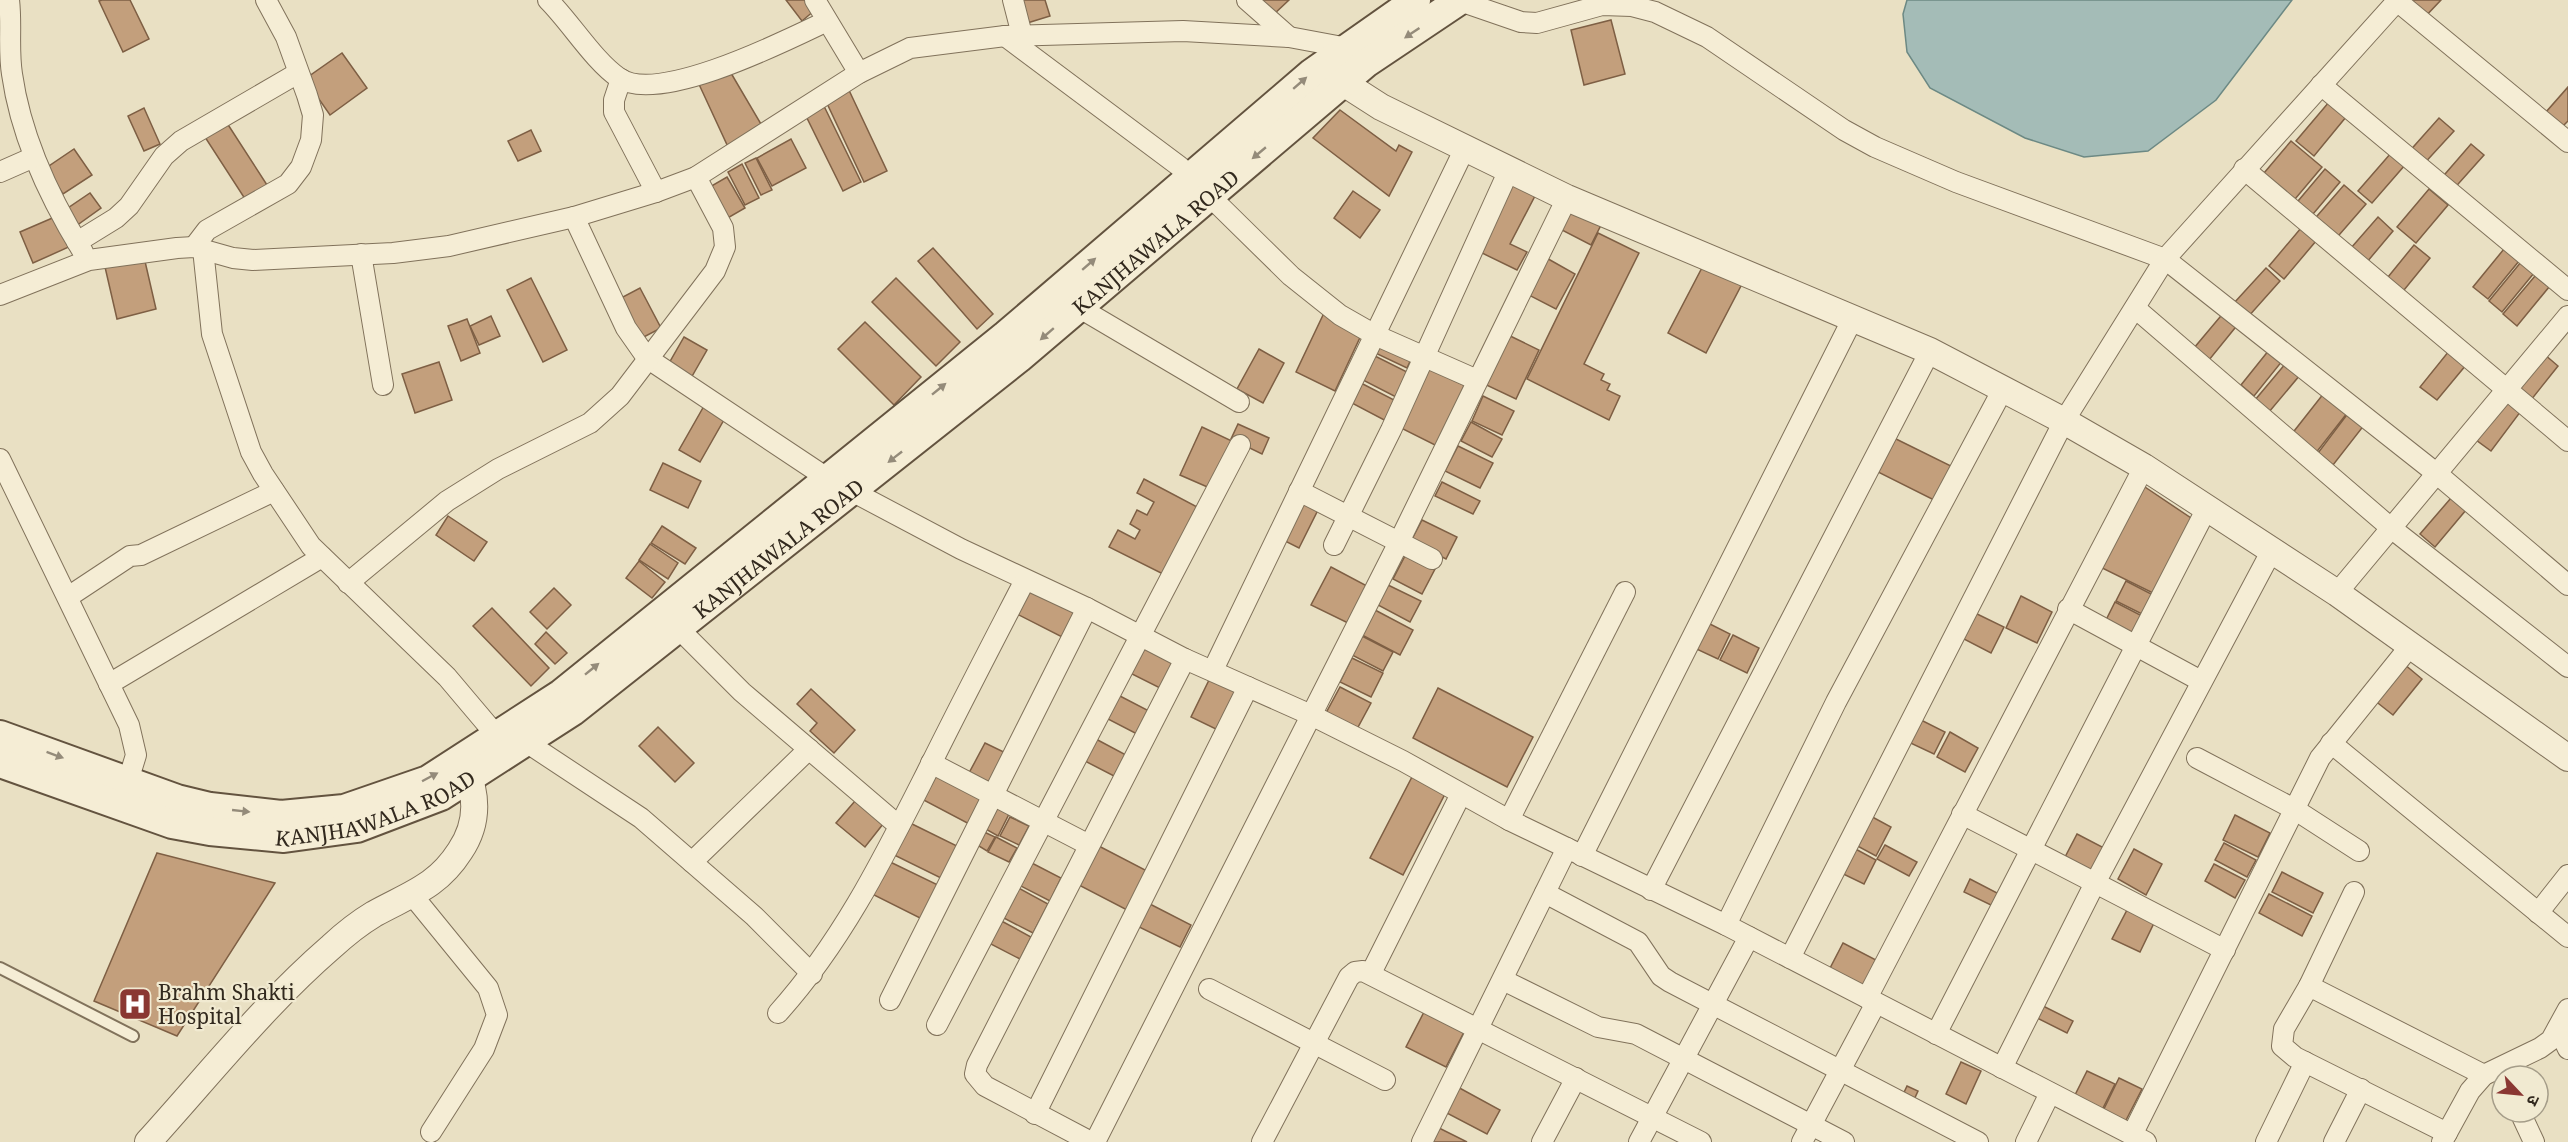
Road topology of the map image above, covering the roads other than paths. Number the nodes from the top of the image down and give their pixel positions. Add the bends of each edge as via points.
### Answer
1 (9, 0) edge
2 (266, 0) edge
3 (548, 0) edge
4 (815, 0) edge
5 (1013, 0) edge
6 (1247, 0) edge
7 (1416, 0) edge
8 (1460, 0) edge
9 (2397, 0) edge
10 (827, 21) junction
11 (1014, 36) junction
12 (1289, 37) junction
13 (1348, 48) junction
14 (298, 73) junction
15 (859, 73) junction
16 (621, 79) junction
17 (1342, 82) junction
18 (2321, 86) junction
19 (2568, 142) edge
20 (1465, 148) junction
21 (34, 157) junction
22 (2244, 169) junction
23 (1509, 170) junction
24 (0, 172) edge
25 (696, 177) junction
26 (1199, 186) junction
27 (656, 192) junction
28 (1567, 198) junction
29 (574, 218) junction
30 (77, 242) junction
31 (199, 248) junction
32 (361, 254) junction
33 (2165, 259) junction
34 (88, 261) junction
35 (2568, 290) edge
36 (0, 295) edge
37 (1078, 307) junction
38 (2134, 308) junction
39 (2568, 316) edge
40 (1853, 318) junction
41 (1375, 335) junction
42 (1929, 351) junction
43 (1424, 357) junction
44 (647, 358) junction
45 (1477, 381) junction
46 (383, 385) dead end
47 (2003, 389) junction
48 (2507, 390) junction
49 (1239, 402) dead end
50 (2064, 421) junction
51 (2568, 441) edge
52 (1240, 445) dead end
53 (0, 461) edge
54 (2144, 467) junction
55 (2436, 473) junction
56 (839, 484) junction
57 (274, 491) junction
58 (1299, 491) junction
59 (2207, 508) junction
60 (1348, 516) junction
61 (2391, 528) junction
62 (1399, 542) junction
63 (1334, 545) dead end
64 (2272, 550) junction
65 (322, 557) junction
66 (1432, 559) dead end
67 (1025, 580) junction
68 (348, 583) junction
69 (2568, 585) edge
70 (1625, 592) dead end
71 (2337, 593) junction
72 (68, 597) junction
73 (1087, 608) junction
74 (2068, 609) junction
75 (678, 628) junction
76 (1141, 636) junction
77 (2137, 645) junction
78 (2411, 645) junction
79 (1185, 659) junction
80 (2568, 667) edge
81 (1213, 670) junction
82 (2201, 681) junction
83 (109, 684) junction
84 (1248, 687) junction
85 (1311, 715) junction
86 (0, 735) edge
87 (496, 735) junction
88 (526, 742) junction
89 (2331, 743) junction
90 (809, 749) junction
91 (2197, 758) dead end
92 (2568, 758) edge
93 (0, 763) edge
94 (931, 763) junction
95 (466, 768) junction
96 (128, 781) junction
97 (993, 794) junction
98 (1461, 794) junction
99 (2294, 809) junction
100 (1962, 814) junction
101 (1043, 818) junction
102 (1509, 820) junction
103 (899, 826) junction
104 (1089, 844) junction
105 (2032, 850) junction
106 (2360, 850) dead end
107 (1574, 852) junction
108 (692, 862) junction
109 (2568, 875) edge
110 (2095, 883) junction
111 (1651, 890) junction
112 (2354, 892) dead end
113 (1545, 893) junction
114 (413, 897) junction
115 (2538, 913) junction
116 (1726, 925) junction
117 (1749, 937) junction
118 (2568, 937) edge
119 (2224, 950) junction
120 (1790, 958) junction
121 (0, 968) edge
122 (1371, 973) junction
123 (812, 974) junction
124 (1503, 980) junction
125 (2309, 986) junction
126 (1209, 989) dead end
127 (890, 1000) dead end
128 (1871, 1000) junction
129 (1714, 1003) junction
130 (2568, 1009) edge
131 (778, 1013) dead end
132 (937, 1025) dead end
133 (2558, 1028) junction
134 (1478, 1031) junction
135 (1936, 1034) junction
136 (133, 1036) dead end
137 (1313, 1044) junction
138 (2568, 1049) edge
139 (1685, 1058) junction
140 (2305, 1062) junction
141 (2510, 1064) edge
142 (2002, 1068) junction
143 (1840, 1070) junction
144 (2490, 1070) edge
145 (2490, 1076) edge
146 (1576, 1078) junction
147 (1385, 1080) dead end
148 (2361, 1089) junction
149 (2050, 1093) junction
150 (1035, 1114) junction
151 (1653, 1118) junction
152 (1812, 1124) junction
153 (2526, 1124) edge
154 (431, 1132) dead end
155 (2445, 1137) edge
156 (2139, 1139) edge
157 (148, 1142) edge
158 (1093, 1142) edge
159 (1262, 1142) edge
160 (1422, 1142) edge
161 (1542, 1142) edge
162 (1639, 1142) edge
163 (1701, 1142) edge
164 (1802, 1142) edge
165 (1844, 1142) edge
166 (1977, 1142) edge
167 (2026, 1142) edge
168 (2266, 1142) edge
169 (2334, 1142) edge
170 (2535, 1142) edge

1 - 21 street via 12,72
2 - 14 street via 286,37
3 - 16 street
4 - 10 street
5 - 11 street
6 - 12 street
7 - 13 main road, KANJHAWALA ROAD
8 -> 17 main road, KANJHAWALA ROAD
8 - 33 street via 1521,22 1537,23 1602,5 1655,12 1707,37 1875,147 1956,182
9 - 18 street
9 - 19 street
10 - 15 street
10 - 16 street via 765,51 702,73 634,85
11 - 12 street via 1183,31
11 - 15 street via 910,48
11 - 26 street
12 - 13 street
26 -> 13 main road, KANJHAWALA ROAD via 1312,73
14 - 30 street via 181,141 164,156 123,212
14 - 31 street via 313,115 311,140 301,166 288,184 207,230
15 - 25 street
16 - 27 street via 614,112
17 - 20 street via 1363,97
17 -> 26 main road, KANJHAWALA ROAD
18 - 22 street
18 - 35 street
20 - 23 street
20 - 41 street
21 - 24 street
21 - 30 street via 50,196
22 - 33 street
22 - 48 street
23 - 28 street
23 - 43 street
25 - 27 street
25 - 44 street via 723,228 725,247 708,281 668,337
26 - 37 main road, KANJHAWALA ROAD
26 - 41 street via 1317,299
56 -> 26 main road, KANJHAWALA ROAD via 1006,335
27 - 29 street
28 - 40 street
28 - 45 street
29 - 32 street via 449,246
29 - 44 street via 626,328
30 - 34 street
31 - 32 street via 253,260
31 - 34 street
31 - 57 street via 212,334 251,452
32 - 46 street
33 - 38 street
33 - 55 street
34 - 36 street
37 - 49 street
37 -> 56 main road, KANJHAWALA ROAD via 1019,358
38 - 50 street
38 - 61 street
39 - 48 street
40 - 42 street
40 - 107 street
41 - 43 street
41 - 58 street
42 - 47 street
42 - 111 street
43 - 45 street
43 - 60 street
44 - 56 street
44 - 68 street via 620,396 590,423 498,469 447,501
45 - 62 street
47 - 50 street
47 - 116 street via 1836,702
48 - 51 street
48 - 55 street
50 - 54 street
50 - 120 street
52 - 76 street
53 - 72 street
54 - 59 street
54 - 74 street
55 - 61 street
55 - 69 street
56 - 67 street
56 - 75 main road, KANJHAWALA ROAD
87 -> 56 main road, KANJHAWALA ROAD via 561,694
57 - 65 street
57 - 72 street via 141,555 130,556
58 - 60 street
58 - 81 street
59 - 64 street
59 - 77 street
60 - 62 street
60 - 63 street
61 - 71 street
61 - 80 street
62 - 66 street
62 - 85 street
64 - 71 street
64 - 82 street
65 - 68 street
65 - 83 street
67 - 73 street
67 - 94 street
68 - 87 street via 447,677
70 - 102 street
71 - 78 street
72 - 83 street
73 - 76 street
73 - 97 street
74 - 77 street
74 - 100 street
75 - 88 main road, KANJHAWALA ROAD via 573,711
75 - 90 street via 742,692
76 - 79 street
76 - 101 street
77 - 82 street
77 - 105 street
78 - 89 street
78 - 92 street
79 - 81 street
79 - 104 street
81 - 84 street
82 - 110 street
83 - 96 street via 134,741 136,755
84 - 85 street
84 - 150 street
85 - 98 street
85 - 158 street
86 -> 96 main road, KANJHAWALA ROAD
87 - 95 main road, KANJHAWALA ROAD
88 - 95 main road, KANJHAWALA ROAD
88 - 108 street via 641,818
89 - 99 street
89 - 115 street
90 - 103 street
90 - 108 street
91 - 99 street
93 - 95 main road, KANJHAWALA ROAD via 172,824 284,838 357,828 441,796
94 - 97 street
94 - 103 street
96 -> 95 main road, KANJHAWALA ROAD via 210,807 281,815 344,809
95 - 114 street via 476,814 470,833 449,868
97 - 101 street
97 - 127 street
98 - 102 street
98 - 122 street
99 - 106 street
99 - 119 street
100 - 105 street
100 - 128 street
101 - 104 street
101 - 132 street
102 - 107 street
103 - 123 street
104 - 150 street via 975,1074 978,1081
105 - 110 street
105 - 135 street
107 - 111 street
107 - 113 street
108 - 123 street
109 - 115 street
110 - 119 street
110 - 142 street
111 - 116 street
112 - 125 street
113 - 124 street
113 - 129 street via 1638,942 1661,976
114 - 154 street via 488,988 497,1015 484,1049
114 - 157 street via 361,922 330,947 293,982
115 - 118 street
116 - 117 street
117 - 120 street
117 - 129 street
119 - 156 street
120 - 128 street
121 - 136 lane
122 - 134 street
122 - 137 street via 1355,972 1349,977
123 - 131 street
124 - 134 street
124 - 139 street via 1587,1023 1636,1034
125 - 140 street via 2281,1040 2288,1052
125 - 144 street
126 - 137 street
128 - 135 street
128 - 143 street
129 - 139 street
129 - 143 street
130 - 133 street
133 - 138 street
133 - 141 street via 2551,1040
134 - 146 street
134 - 160 street
135 - 142 street
137 - 147 street
137 - 159 street
139 - 151 street
139 - 152 street
140 - 148 street
140 - 168 street
142 - 149 street
143 - 152 street
143 - 166 street
145 - 155 street via 2470,1090
146 - 151 street
146 - 161 street
148 - 155 street
148 - 169 street
149 - 156 street
149 - 167 street
150 - 158 street
151 - 162 street
151 - 163 street
152 - 164 street
152 - 165 street
153 - 170 street

